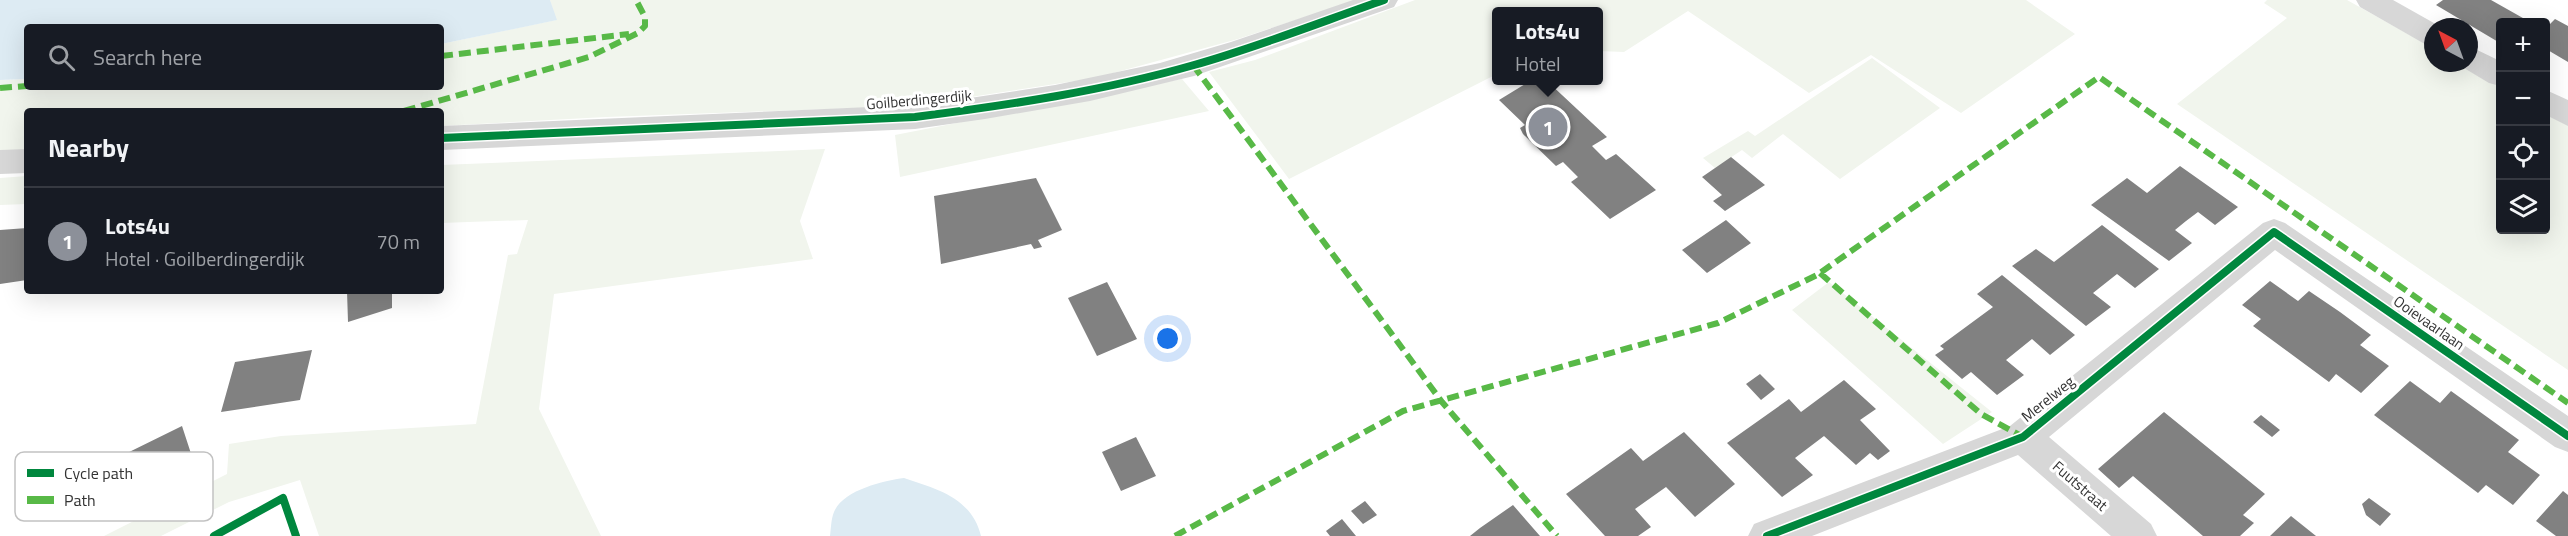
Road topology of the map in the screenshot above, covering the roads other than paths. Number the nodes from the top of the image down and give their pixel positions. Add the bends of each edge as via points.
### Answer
1 (1384, 0) edge
2 (2370, 0) edge
3 (2424, 31) edge
4 (2478, 62) edge
5 (2496, 73) edge
6 (2550, 103) edge
7 (2568, 114) edge
8 (444, 138) edge
9 (24, 161) edge
10 (0, 162) edge
11 (2274, 232) joint
12 (2568, 436) edge
13 (2023, 437) junction
14 (1767, 536) edge
15 (2138, 536) edge

1 - 8 street, Goilberdingerdijk via 1193,65 989,107 915,117
2 - 3 street
4 - 5 street
6 - 7 street
9 - 10 street
11 - 12 street, Ooievaarlaan
11 - 13 street, Merelweg
13 - 14 street, Merelweg
13 - 15 street, Fuutstraat

